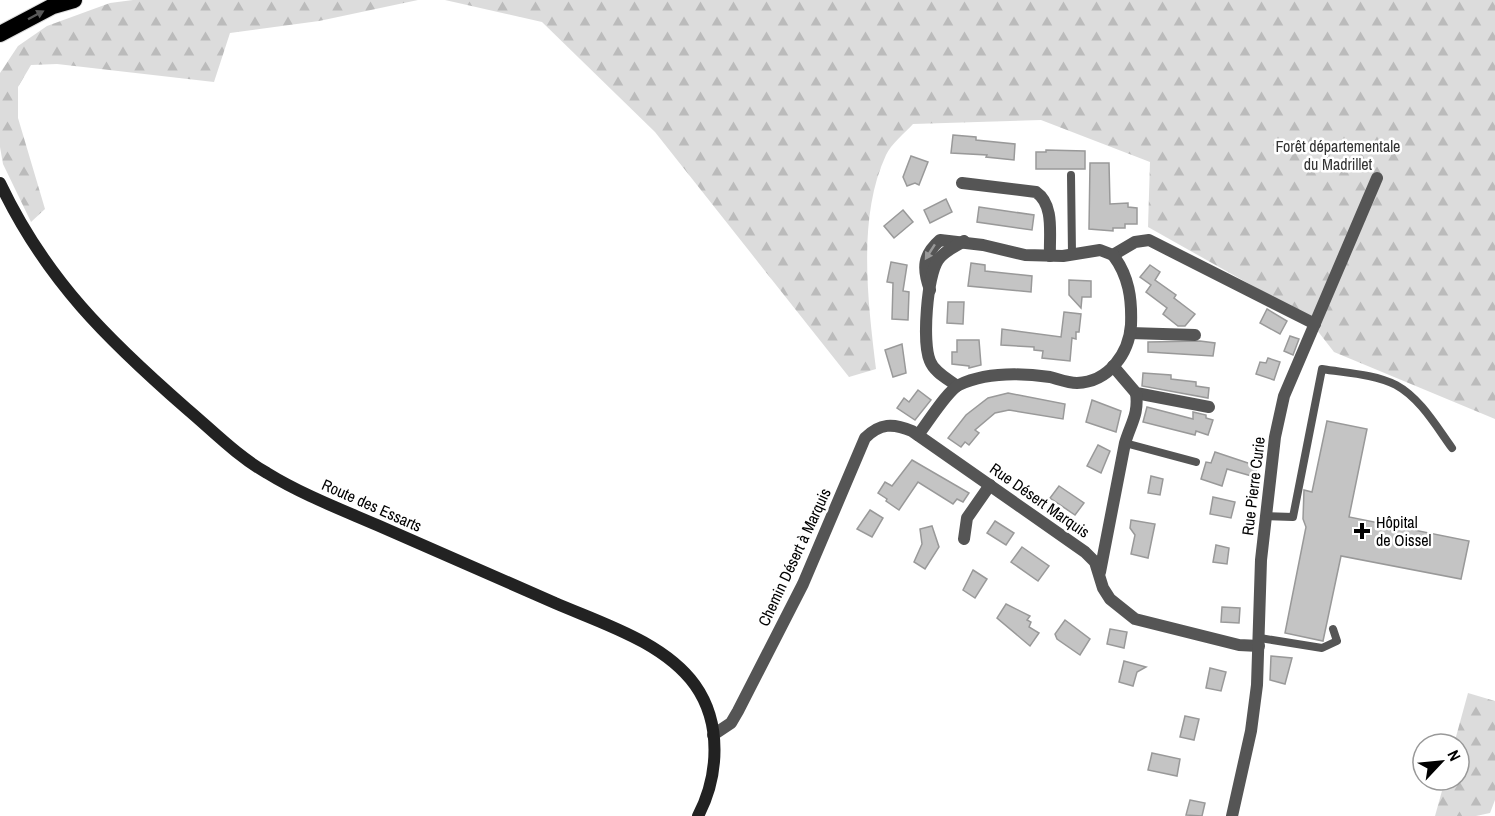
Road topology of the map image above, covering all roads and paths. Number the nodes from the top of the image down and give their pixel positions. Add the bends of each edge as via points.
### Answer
1 (74, 0) edge
2 (0, 34) edge
3 (1071, 175) dead end
4 (1377, 178) dead end
5 (0, 183) edge
6 (962, 183) dead end
7 (1072, 254) junction
8 (1113, 255) junction
9 (1050, 256) junction
10 (1315, 324) junction
11 (1130, 333) junction
12 (1195, 335) dead end
13 (1113, 366) junction
14 (957, 386) junction
15 (1136, 393) junction
16 (1209, 407) dead end
17 (918, 435) junction
18 (1125, 443) junction
19 (1452, 448) dead end
20 (1196, 462) dead end
21 (990, 485) junction
22 (1265, 516) junction
23 (964, 539) dead end
24 (1099, 574) junction
25 (1333, 629) dead end
26 (1259, 642) junction
27 (713, 735) junction
28 (698, 816) edge
29 (1232, 816) edge

2 -> 1 highway via 52,6
3 - 7 lane
4 - 10 street, Rue Pierre Curie
5 - 27 main road, Route des Essarts via 42,260 71,298 164,389 240,455 298,490 644,644 695,685 711,719
6 - 9 street via 1036,192 1044,198 1048,207
7 - 8 street via 1100,250
7 - 9 street
8 - 10 street via 1135,242 1149,240
8 - 11 street via 1129,286
9 - 14 street via 1025,255 964,241 938,260 930,290 930,361
10 - 22 street, Rue Pierre Curie via 1284,396
11 - 12 street
11 - 13 street via 1119,362
13 - 14 street via 1078,383 1019,374 984,377
13 - 15 street
14 - 17 street
15 - 16 street
15 - 18 street via 1138,410
17 - 21 street, Rue Désert Marquis
17 - 27 street, Chemin Désert à Marquis via 888,424 874,429 865,438 803,584 731,723
18 - 20 lane
18 - 24 street
19 - 22 lane via 1422,407 1396,386 1322,369 1293,517
21 - 23 street via 967,518
21 - 24 street, Rue Désert Marquis via 1085,552 1095,562
22 - 26 street, Rue Pierre Curie
24 - 26 street, Rue Désert Marquis via 1110,599 1135,619 1239,645
25 - 26 lane via 1337,640 1322,648
26 - 29 street, Rue Pierre Curie via 1251,731
27 - 28 main road, Route des Essarts via 713,771

